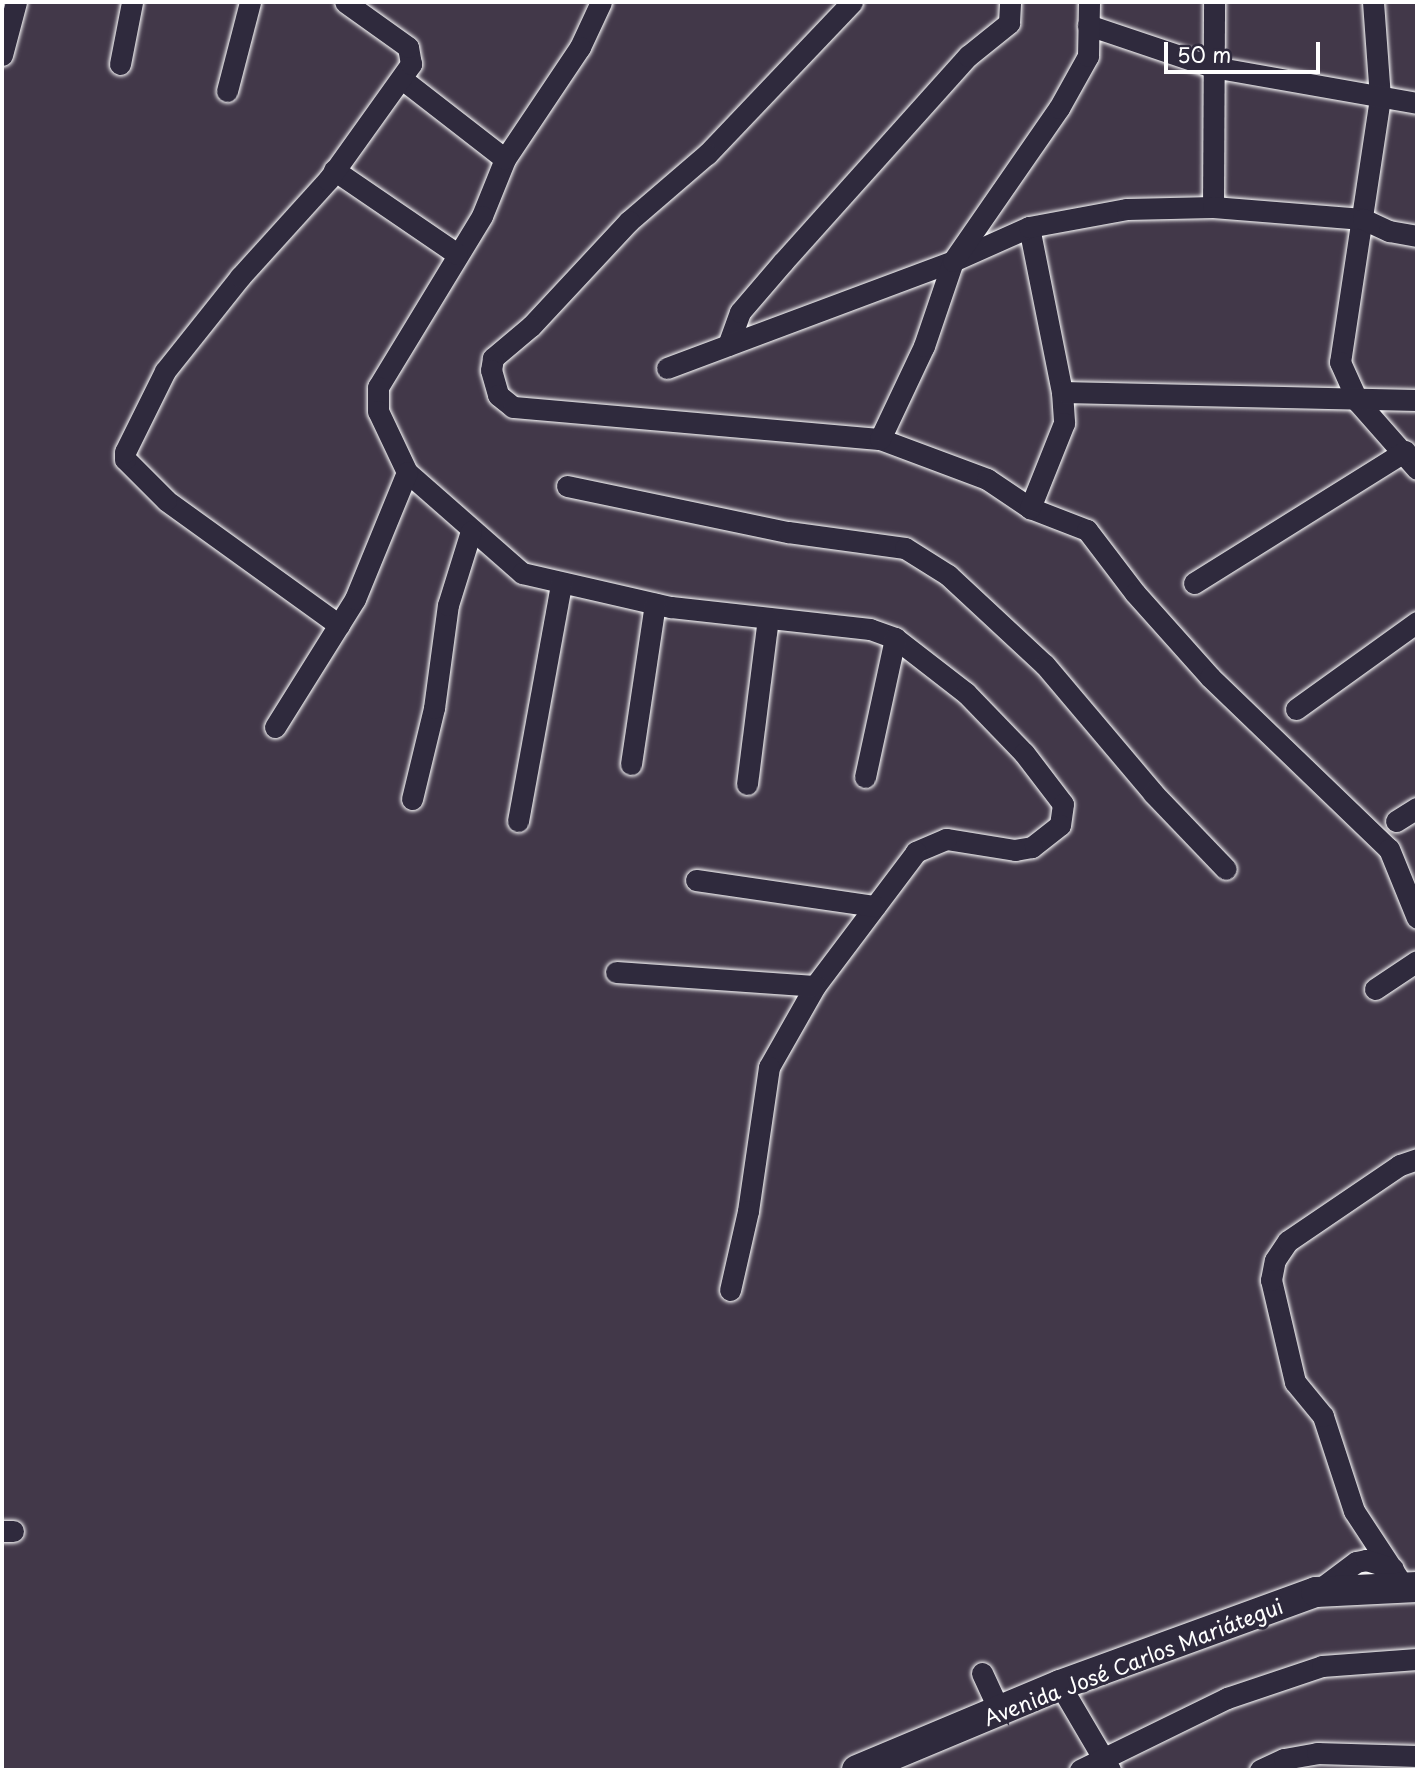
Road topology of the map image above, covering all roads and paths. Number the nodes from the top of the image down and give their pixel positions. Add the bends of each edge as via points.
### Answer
1 (16, 2) edge
2 (132, 2) edge
3 (250, 2) edge
4 (345, 2) edge
5 (601, 2) edge
6 (852, 2) edge
7 (1010, 2) edge
8 (1088, 2) edge
9 (1214, 2) edge
10 (1373, 2) edge
11 (1088, 25) junction
12 (2, 55) edge
13 (120, 64) dead end
14 (1213, 66) junction
15 (402, 79) junction
16 (226, 92) dead end
17 (1381, 98) junction
18 (1417, 103) edge
19 (506, 159) junction
20 (334, 170) junction
21 (1213, 207) junction
22 (1363, 219) junction
23 (1029, 227) junction
24 (1417, 236) edge
25 (457, 254) junction
26 (953, 261) junction
27 (728, 345) junction
28 (667, 368) dead end
29 (1062, 392) junction
30 (1417, 400) edge
31 (1358, 402) junction
32 (880, 439) junction
33 (1405, 451) junction
34 (1417, 470) edge
35 (407, 472) junction
36 (567, 486) dead end
37 (1030, 508) junction
38 (471, 531) junction
39 (1194, 583) dead end
40 (561, 584) junction
41 (655, 604) junction
42 (768, 618) junction
43 (1417, 622) edge
44 (339, 625) junction
45 (895, 638) junction
46 (1296, 709) dead end
47 (275, 727) dead end
48 (631, 764) dead end
49 (865, 777) dead end
50 (747, 784) dead end
51 (412, 799) dead end
52 (1417, 808) edge
53 (518, 821) dead end
54 (1395, 821) dead end
55 (1226, 869) dead end
56 (696, 880) dead end
57 (875, 906) junction
58 (1417, 918) edge
59 (1417, 961) edge
60 (616, 972) dead end
61 (815, 986) junction
62 (1375, 989) dead end
63 (1417, 1159) edge
64 (730, 1290) dead end
65 (1405, 1581) edge
66 (1417, 1659) edge
67 (982, 1673) dead end
68 (1060, 1685) junction
69 (999, 1710) junction
70 (1417, 1756) edge
71 (1107, 1765) edge
72 (857, 1770) edge
73 (1080, 1770) edge
74 (1260, 1770) edge

1 - 12 street
2 - 13 street
3 - 16 street
4 - 15 street via 408,47 411,64
5 - 19 street via 580,47
6 - 32 street via 707,154 629,221 530,326 493,358 491,370 498,395 513,407
7 - 27 street via 1009,23 968,56 783,261 740,312
8 - 11 street
9 - 14 street
10 - 17 street
11 - 14 street
11 - 26 street via 1087,56 1059,108
14 - 17 street
14 - 21 street
15 - 19 street
15 - 20 street
17 - 18 street
17 - 22 street
19 - 25 street via 482,216
20 - 25 street
20 - 44 street via 166,371 124,452 125,459 166,500
21 - 22 street
21 - 23 street via 1127,209
22 - 24 street via 1389,231
22 - 31 street via 1340,362
23 - 26 street
23 - 29 street
25 - 35 street via 378,387 378,411
26 - 27 street
26 - 32 street via 924,346
27 - 28 street
29 - 31 street
29 - 37 street via 1064,423
30 - 31 street
31 - 33 street
32 - 37 street via 987,479
33 - 34 street
33 - 39 street
35 - 38 street
35 - 44 street via 355,599
36 - 55 street via 788,532 905,548 948,575 1045,665 1153,793
37 - 58 street via 1087,530 1135,593 1210,677 1389,849
38 - 40 street via 522,573
38 - 51 street via 448,605 434,708
40 - 41 street
40 - 53 street
41 - 42 street
41 - 48 street
42 - 45 street via 870,629
42 - 50 street
43 - 46 street
44 - 47 street
45 - 49 street
45 - 57 street via 966,693 1024,753 1063,804 1063,817 1060,825 1032,847 1015,850 946,839 933,842 916,852
52 - 54 street
56 - 57 street
57 - 61 street
59 - 62 street
60 - 61 street
61 - 64 street via 769,1067 748,1211
63 - 65 street via 1400,1165 1288,1241 1275,1259 1271,1280 1295,1382 1323,1416 1354,1511
65 - 68 street, Avenida José Carlos Mariátegui via 1316,1592
66 - 71 street via 1322,1666 1227,1698
67 - 69 street
68 - 69 street, Avenida José Carlos Mariátegui
68 - 71 street
69 - 72 street, Avenida José Carlos Mariátegui
70 - 74 street via 1317,1753 1284,1759
71 - 73 street

